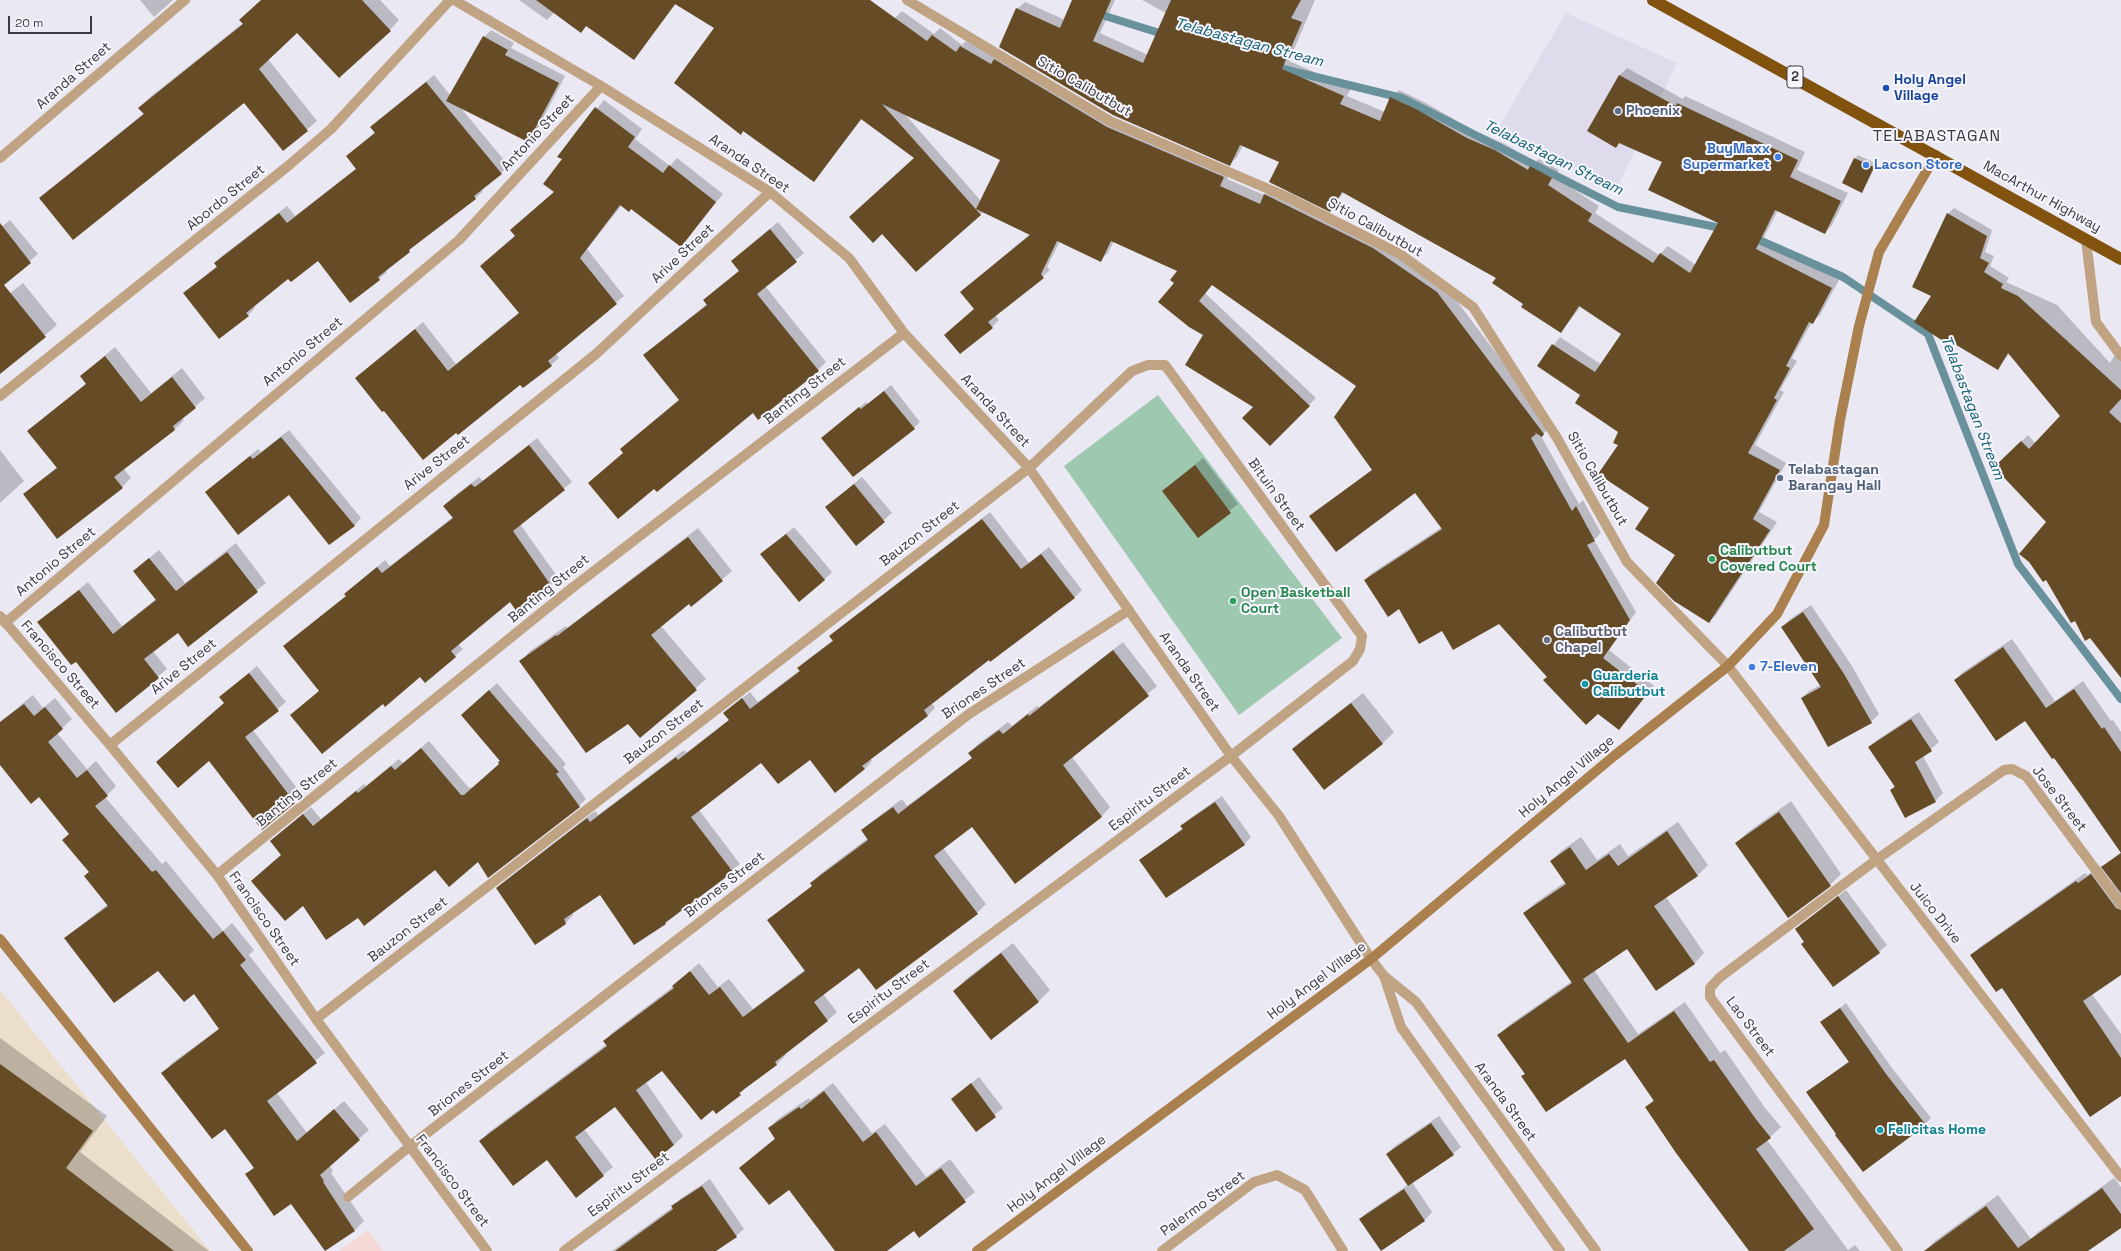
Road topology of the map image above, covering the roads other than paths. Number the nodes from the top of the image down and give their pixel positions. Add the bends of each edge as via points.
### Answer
1 (185, 0) edge
2 (450, 0) edge
3 (454, 0) edge
4 (908, 0) edge
5 (1653, 0) edge
6 (602, 86) junction
7 (1936, 155) junction
8 (0, 158) edge
9 (770, 192) junction
10 (2086, 240) junction
11 (2121, 259) edge
12 (904, 332) junction
13 (2121, 356) edge
14 (0, 396) edge
15 (1029, 468) junction
16 (1129, 610) junction
17 (3, 619) edge
18 (1728, 666) junction
19 (110, 745) junction
20 (1231, 756) junction
21 (1876, 860) junction
22 (217, 875) junction
23 (2121, 904) edge
24 (0, 938) edge
25 (1371, 959) junction
26 (1384, 976) junction
27 (316, 1019) junction
28 (410, 1147) junction
29 (2121, 1177) edge
30 (348, 1197) dead end
31 (248, 1251) edge
32 (487, 1251) edge
33 (564, 1251) edge
34 (977, 1251) edge
35 (1162, 1251) edge
36 (1344, 1251) edge
37 (1560, 1251) edge
38 (1596, 1251) edge
39 (1898, 1251) edge

1 - 8 street, Aranda Street
2 - 14 street, Abordo Street via 331,129
3 - 6 street, Aranda Street
4 - 18 street, Sitio Calibutbut via 1110,121 1288,197 1400,254 1473,307 1557,438 1627,562
5 - 7 highway, MacArthur Highway / 2
6 - 9 street, Aranda Street
6 - 17 street, Antonio Street via 459,240
7 - 10 highway, MacArthur Highway / 2
7 - 18 street, Holy Angel Village via 1879,252 1859,326 1840,420 1824,525 1777,614
9 - 12 street, Aranda Street via 849,258
9 - 19 street, Arive Street via 596,354
10 - 11 highway, MacArthur Highway / 2
10 - 13 street via 2096,322
12 - 15 street, Aranda Street
12 - 22 street, Banting Street via 572,588
15 - 16 street, Aranda Street
15 - 20 street, Bituin Street via 1132,371 1148,365 1165,365 1362,636 1360,649 1353,661
15 - 27 street, Bauzon Street
16 - 20 street, Aranda Street
16 - 28 street, Briones Street via 969,714
17 - 19 street, Francisco Street
18 - 21 street, Juico Drive
18 - 25 street, Holy Angel Village via 1614,756
19 - 22 street, Francisco Street
20 - 25 street, Aranda Street via 1279,816
20 - 33 street, Espiritu Street
21 - 23 street, Jose Street via 2004,770 2012,769 2026,776
21 - 29 street, Juico Drive
21 - 39 street, Lao Street via 1719,978 1709,993
22 - 27 street, Francisco Street
24 - 31 street
25 - 26 street, Aranda Street
25 - 34 street, Holy Angel Village
26 - 37 street, Aranda Street via 1401,1026
26 - 38 street, Aranda Street via 1416,1002
27 - 28 street, Francisco Street
28 - 30 street, Briones Street
28 - 32 street, Francisco Street
35 - 36 street, Palermo Street via 1254,1182 1277,1175 1305,1190

